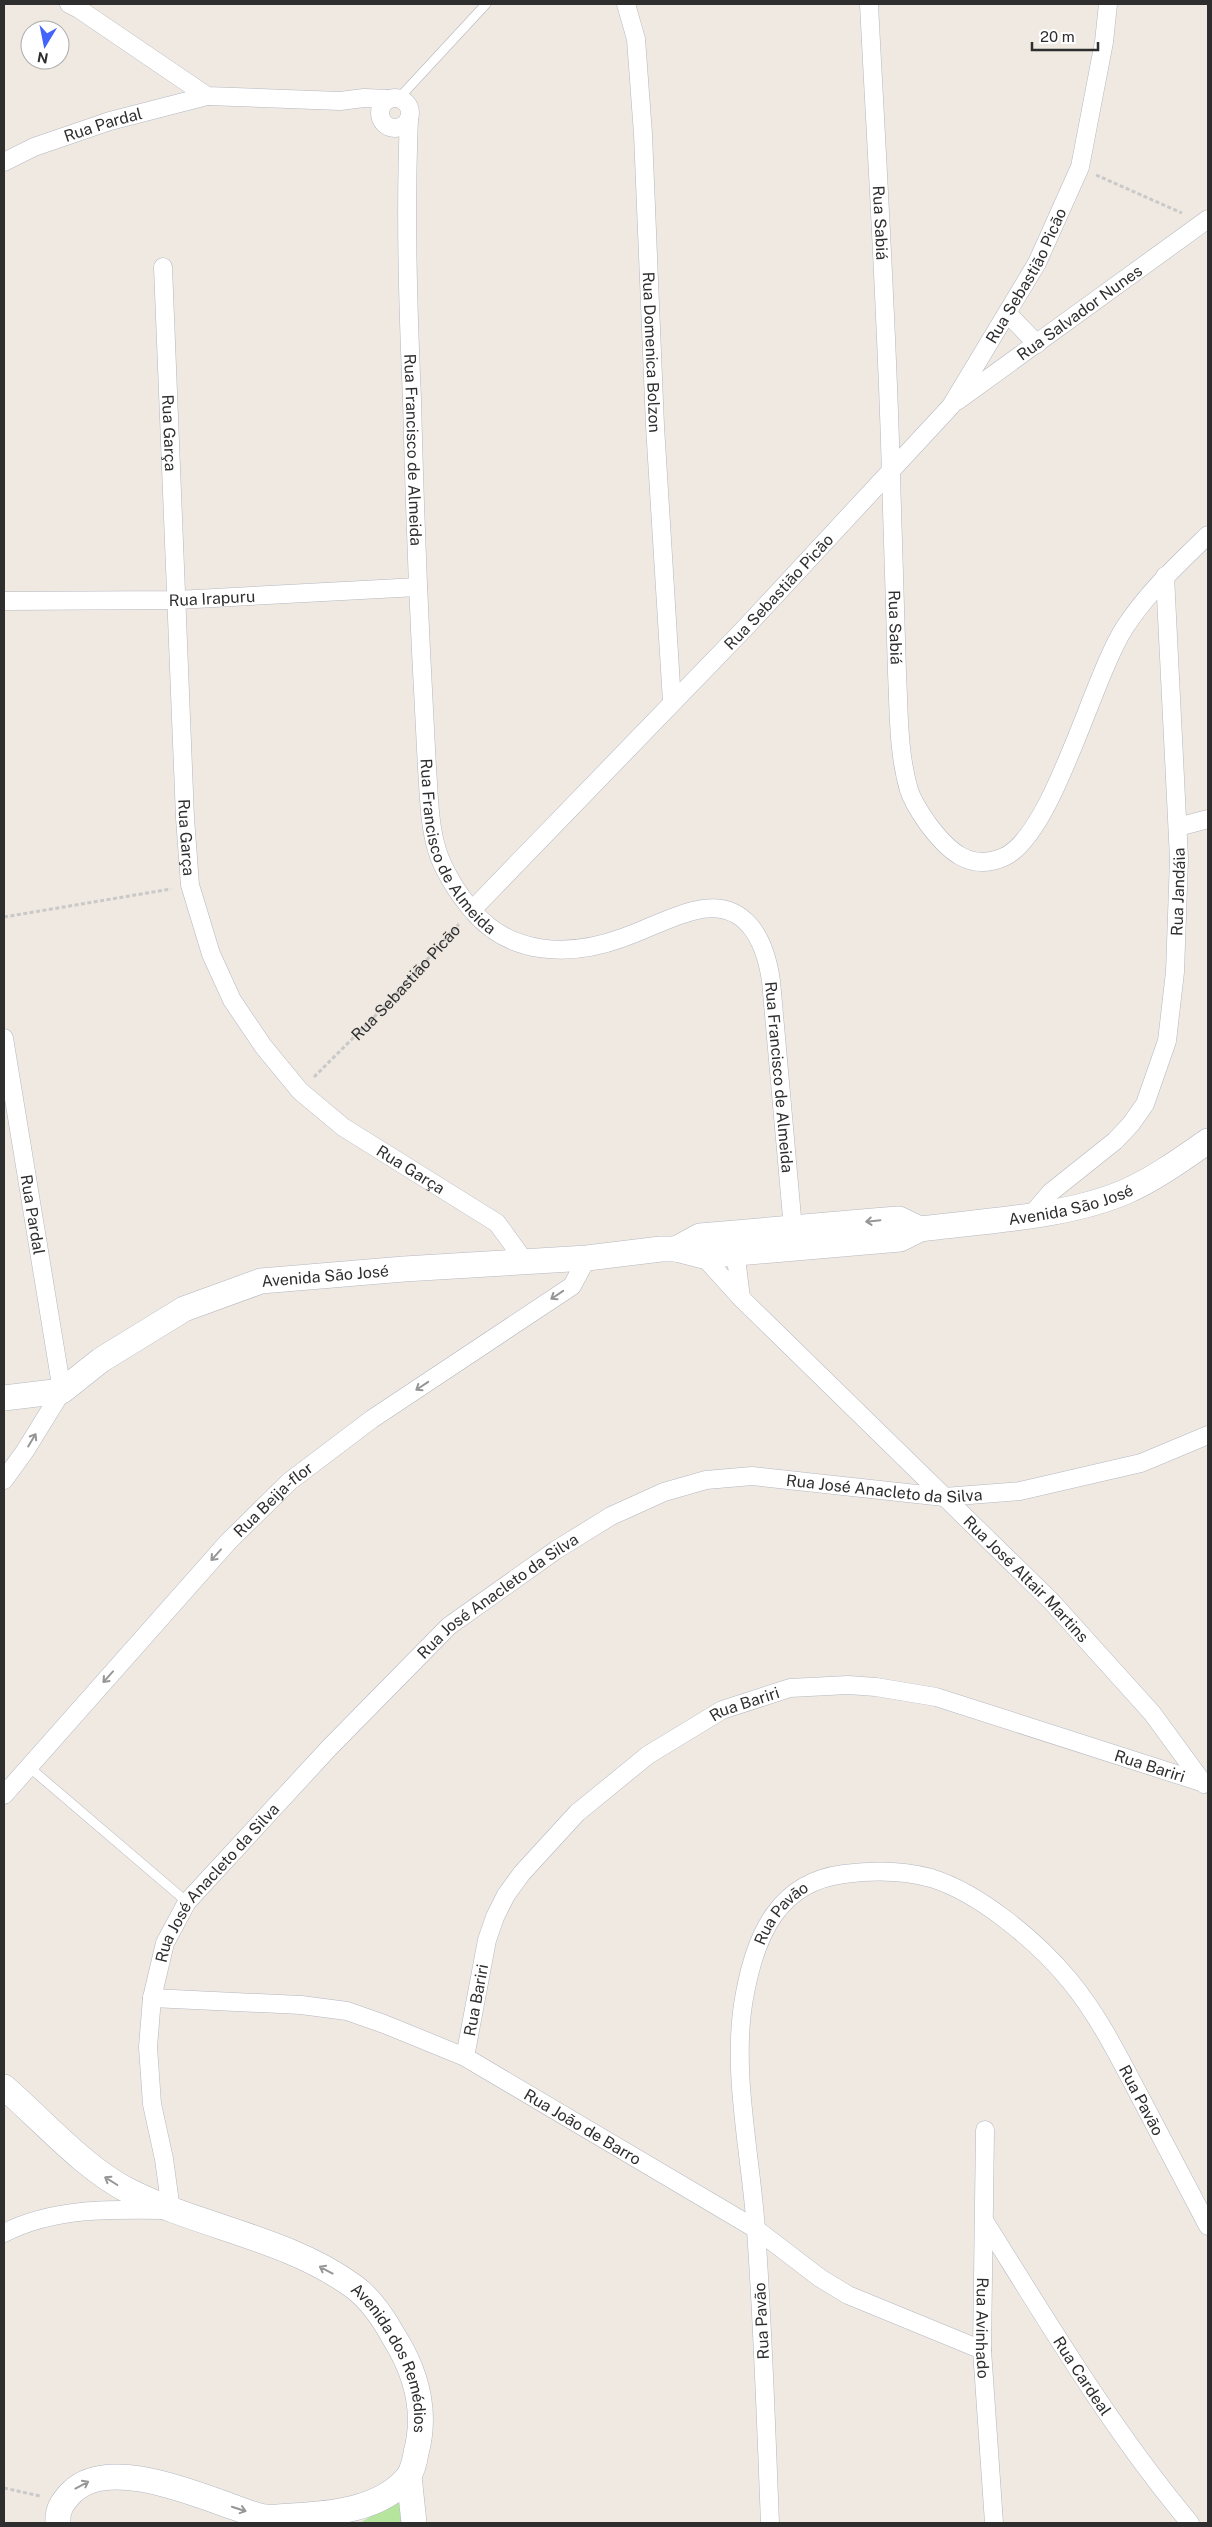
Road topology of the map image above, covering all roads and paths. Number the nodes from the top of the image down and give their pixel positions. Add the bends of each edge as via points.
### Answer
1 (69, 4) edge
2 (486, 4) edge
3 (626, 4) edge
4 (869, 4) edge
5 (1108, 4) edge
6 (207, 96) junction
7 (394, 99) junction
8 (340, 101) junction
9 (409, 119) junction
10 (387, 124) junction
11 (407, 158) junction
12 (4, 162) edge
13 (1080, 168) junction
14 (1206, 221) edge
15 (163, 267) dead end
16 (1008, 314) junction
17 (1037, 344) junction
18 (951, 406) junction
19 (891, 471) junction
20 (1208, 535) edge
21 (1165, 576) junction
22 (418, 587) junction
23 (4, 600) edge
24 (177, 600) junction
25 (672, 702) junction
26 (1208, 819) edge
27 (1178, 827) junction
28 (190, 885) junction
29 (472, 910) junction
30 (4, 917) edge
31 (4, 1038) edge
32 (300, 1091) junction
33 (1208, 1141) edge
34 (1032, 1214) junction
35 (793, 1238) junction
36 (734, 1243) junction
37 (702, 1246) junction
38 (587, 1258) junction
39 (526, 1263) junction
40 (741, 1298) junction
41 (62, 1391) junction
42 (4, 1398) edge
43 (1208, 1435) edge
44 (4, 1480) edge
45 (944, 1497) junction
46 (28, 1767) junction
47 (1206, 1787) edge
48 (4, 1795) edge
49 (186, 1902) junction
50 (152, 1998) junction
51 (464, 2057) junction
52 (4, 2087) edge
53 (985, 2130) dead end
54 (171, 2210) junction
55 (985, 2222) junction
56 (1208, 2226) edge
57 (756, 2229) junction
58 (4, 2233) edge
59 (982, 2350) junction
60 (409, 2476) junction
61 (4, 2488) edge
62 (60, 2512) edge
63 (276, 2520) edge
64 (414, 2523) edge
65 (770, 2523) edge
66 (994, 2523) edge
67 (1190, 2523) edge

1 - 6 street
2 - 7 lane
3 - 25 street, Rua Domenica Bolzon via 636,40 643,134
4 - 19 street, Rua Sabiá
5 - 13 street, Rua Sebastião Picão
6 - 8 street
6 - 12 street, Rua Pardal via 110,121 34,147
7 - 8 street
7 - 9 street via 410,109
7 - 10 street via 381,106
8 - 10 street via 369,111
9 - 10 street via 402,126
9 - 11 street, Rua Francisco de Almeida
10 - 11 street, Rua Francisco de Almeida
11 - 22 street, Rua Francisco de Almeida via 407,258
13 - 14 path
13 - 16 street, Rua Sebastião Picão via 1037,263
14 - 17 street, Rua Salvador Nunes
15 - 24 street, Rua Garça
16 - 17 street
16 - 18 street, Rua Sebastião Picão
17 - 18 street, Rua Salvador Nunes
18 - 19 street, Rua Sebastião Picão
19 - 21 street, Rua Sabiá via 900,743 909,791 918,811 937,836 961,858 981,862 1005,856 1017,850 1032,832 1053,794 1112,650
19 - 25 street, Rua Sebastião Picão
20 - 21 street
21 - 27 street, Rua Jandáia
22 - 24 street, Rua Irapuru
22 - 29 street, Rua Francisco de Almeida via 429,804 436,849
23 - 24 street, Rua Irapuru
24 - 28 street, Rua Garça
25 - 29 street, Rua Sebastião Picão
26 - 27 street
27 - 34 street, Rua Jandáia via 1180,859 1175,972 1167,1041 1156,1075 1145,1104 1131,1124 1115,1141 1050,1192
28 - 30 path
28 - 32 street, Rua Garça via 211,954 232,1000 263,1046
29 - 32 path, Rua Sebastião Picão via 389,1002
29 - 35 street, Rua Francisco de Almeida via 507,938 526,947 548,950 574,950 619,939 695,910 717,909 735,914 748,923 759,935 768,956 772,981
31 - 41 street, Rua Pardal
32 - 39 street, Rua Garça via 343,1127 497,1223
33 - 34 main road, Avenida São José via 1166,1170 1127,1191 1075,1208
34 - 35 main road, Avenida São José via 920,1229 898,1219
35 - 36 main road, Avenida São José
36 - 37 main road, Avenida São José
36 - 40 street
37 - 38 main road, Avenida São José
37 - 40 street, Rua José Altair Martins
38 - 39 main road, Avenida São José
38 -> 46 street, Rua Beija-flor via 572,1286 372,1419 290,1481 228,1542
39 - 41 main road, Avenida São José via 261,1281 184,1309 101,1360
40 - 45 street, Rua José Altair Martins
41 - 42 main road
44 -> 41 street
43 - 45 street, Rua José Anacleto da Silva via 1141,1463 1020,1491
45 - 47 street, Rua José Altair Martins via 1051,1601 1128,1685
45 - 49 street, Rua José Anacleto da Silva via 752,1476 706,1480 664,1492 611,1516 556,1550 449,1626 329,1748
46 - 48 street, Rua Beija-flor
46 - 49 lane
47 - 51 street, Rua Bariri via 936,1697 876,1687 790,1688 722,1710 648,1755 578,1813 511,1888 487,1940
49 - 50 street, Rua José Anacleto da Silva via 165,1943
50 - 51 street, Rua João de Barro via 301,2005 347,2011
50 - 54 street, Rua José Anacleto da Silva via 148,2048 152,2104
51 - 57 street, Rua João de Barro
54 -> 52 main road, Avenida dos Remédios via 127,2190 96,2171
53 - 55 street, Rua Avinhado
54 - 58 street via 98,2209 50,2217
60 -> 54 main road, Avenida dos Remédios via 422,2420 418,2393 406,2355 370,2303 354,2287 326,2269 271,2245
55 - 59 street, Rua Avinhado
55 - 67 street, Rua Cardeal via 1129,2444
56 - 57 street, Rua Pavão via 1097,2019 1045,1953 1004,1918 952,1887 931,1878 894,1871 863,1871 810,1883 788,1896 774,1912 752,1960 740,2030
57 - 59 street, Rua João de Barro via 820,2278 848,2295
57 - 65 street, Rua Pavão
59 - 66 street, Rua Avinhado
60 - 63 main road via 389,2493 367,2504
60 - 64 main road
61 - 62 path
62 -> 63 main road via 75,2489 109,2476 128,2477 185,2491

